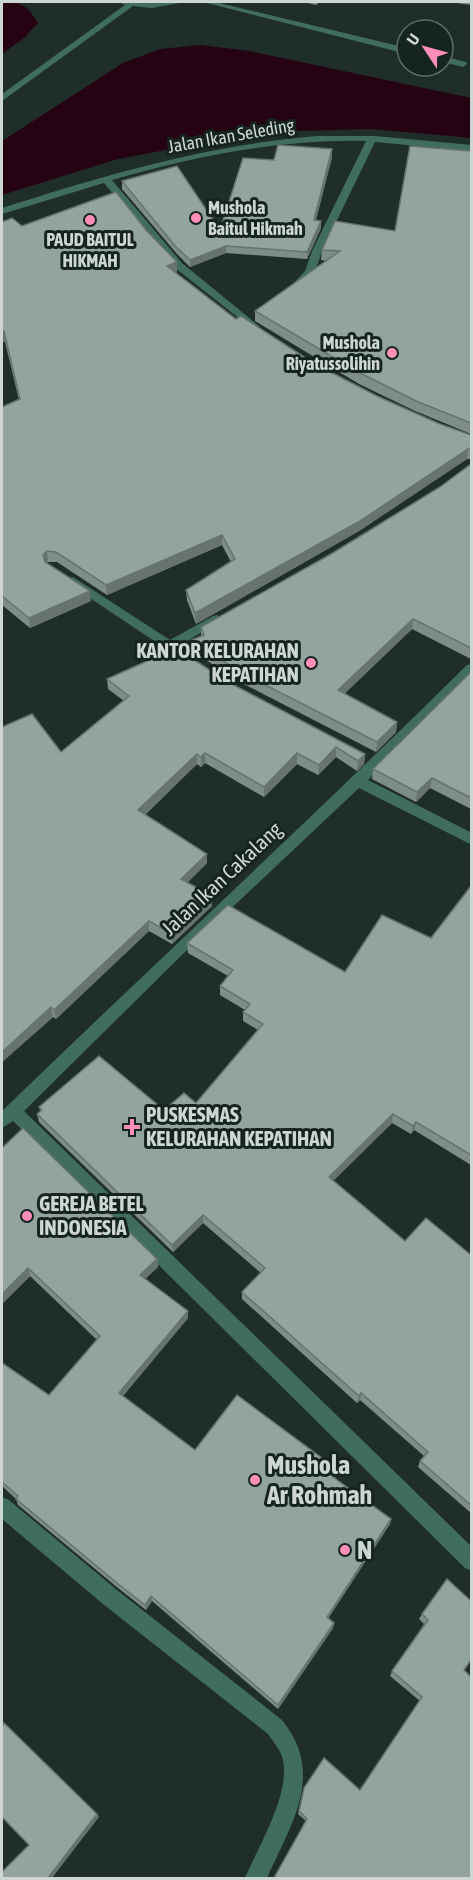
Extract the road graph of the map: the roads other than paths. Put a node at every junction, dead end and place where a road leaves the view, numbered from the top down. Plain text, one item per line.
1 (118, 2) edge
2 (181, 2) edge
3 (207, 2) edge
4 (130, 4) junction
5 (395, 48) edge
6 (455, 62) edge
7 (463, 64) dead end
8 (2, 98) edge
9 (371, 140) junction
10 (471, 148) edge
11 (105, 178) junction
12 (2, 211) edge
13 (284, 294) edge
14 (255, 314) edge
15 (245, 321) junction
16 (262, 332) edge
17 (61, 573) edge
18 (227, 613) edge
19 (170, 646) junction
20 (201, 667) edge
21 (469, 675) edge
22 (358, 781) junction
23 (471, 840) edge
24 (7, 1116) edge
25 (2, 1507) edge
26 (471, 1561) edge
27 (256, 1878) edge

1 - 4 street
2 - 4 street
3 - 5 street
4 - 8 street
6 - 7 street
9 - 10 street, Jalan Ikan Seleding
9 - 11 street, Jalan Ikan Seleding
9 - 13 street
11 - 12 street, Jalan Ikan Seleding
11 - 15 street
14 - 15 street
15 - 16 street
17 - 19 street
18 - 19 street
19 - 20 street
21 - 22 street, Jalan Ikan Cakalang
22 - 23 street
22 - 24 street, Jalan Ikan Cakalang
24 - 26 street
25 - 27 street

